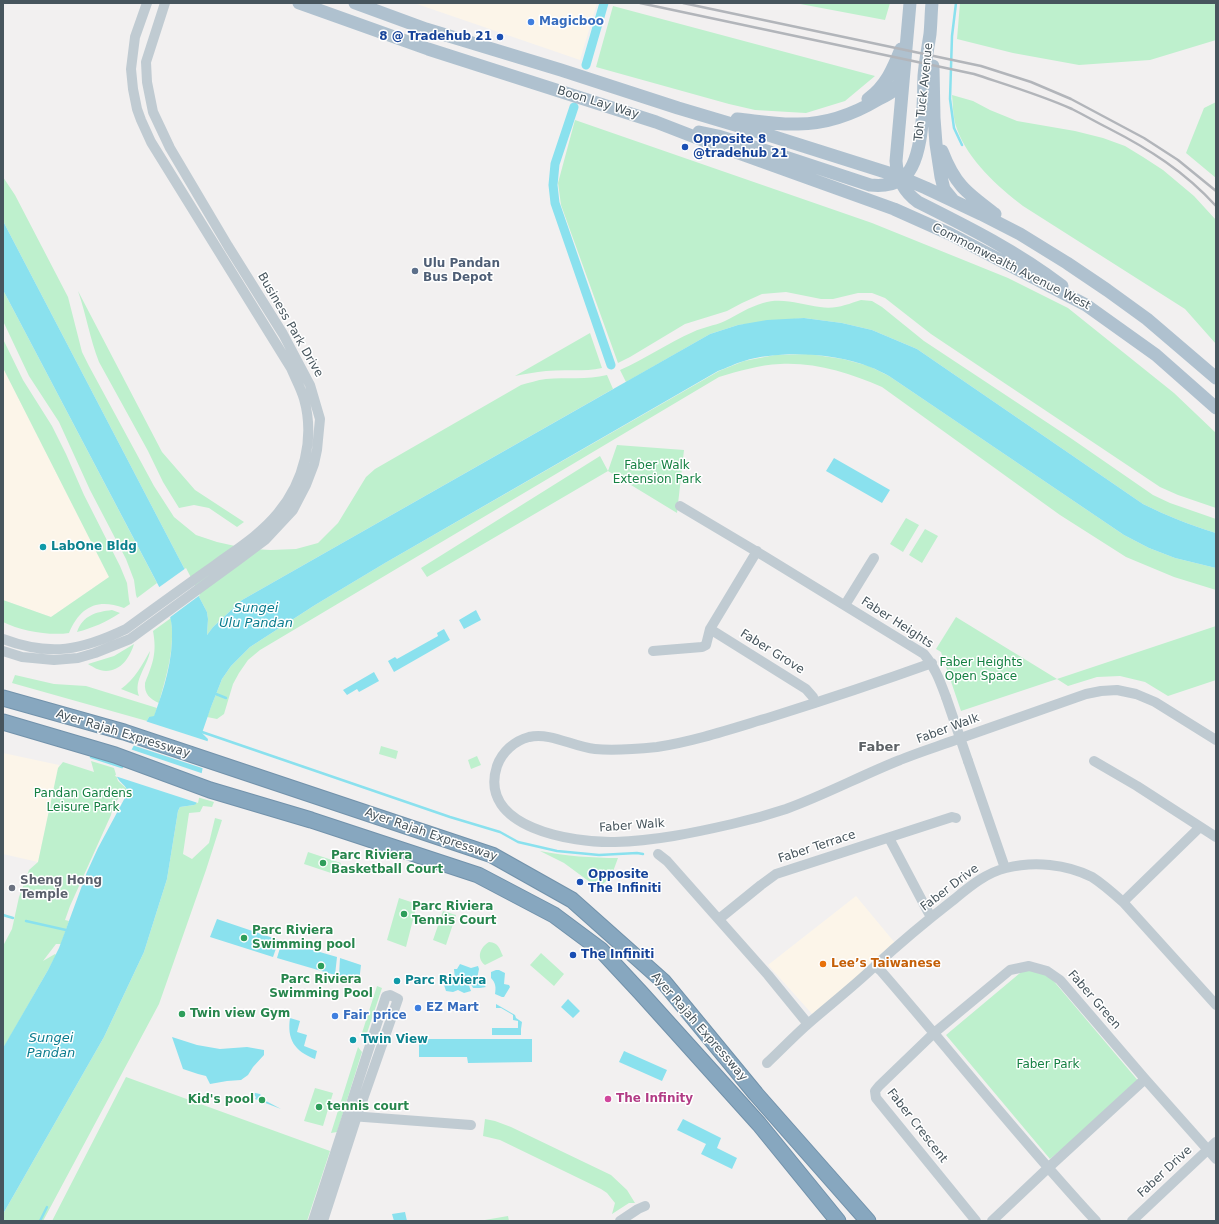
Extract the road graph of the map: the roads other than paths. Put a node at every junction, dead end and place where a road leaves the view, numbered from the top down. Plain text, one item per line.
1 (147, 3) edge
2 (165, 3) edge
3 (299, 3) edge
4 (355, 3) edge
5 (910, 3) edge
6 (932, 3) edge
7 (907, 31) junction
8 (930, 31) junction
9 (903, 71) junction
10 (707, 117) junction
11 (934, 118) junction
12 (832, 119) junction
13 (656, 122) junction
14 (900, 178) junction
15 (955, 201) junction
16 (894, 209) joint
17 (1020, 234) junction
18 (1086, 305) junction
19 (1216, 378) edge
20 (1216, 408) edge
21 (309, 464) junction
22 (680, 506) dead end
23 (757, 551) junction
24 (874, 558) dead end
25 (845, 605) junction
26 (710, 629) junction
27 (3, 639) edge
28 (3, 651) edge
29 (653, 651) dead end
30 (932, 663) junction
31 (3, 698) edge
32 (815, 703) junction
33 (3, 722) edge
34 (1216, 740) edge
35 (1094, 761) dead end
36 (956, 818) dead end
37 (1200, 827) junction
38 (1216, 837) edge
39 (889, 838) junction
40 (658, 854) dead end
41 (1005, 868) junction
42 (1123, 902) junction
43 (932, 917) junction
44 (719, 919) junction
45 (875, 966) junction
46 (1216, 1005) edge
47 (808, 1024) junction
48 (934, 1033) junction
49 (371, 1046) junction
50 (381, 1049) junction
51 (767, 1063) dead end
52 (1145, 1079) junction
53 (352, 1116) junction
54 (471, 1125) dead end
55 (1216, 1142) edge
56 (1208, 1150) junction
57 (1216, 1159) edge
58 (1048, 1168) junction
59 (804, 1179) junction
60 (645, 1206) dead end
61 (313, 1221) edge
62 (323, 1221) edge
63 (620, 1221) edge
64 (827, 1221) edge
65 (838, 1221) edge
66 (868, 1221) edge
67 (976, 1221) edge
68 (992, 1221) edge
69 (1096, 1221) edge
70 (1132, 1221) edge

1 - 21 street, Business Park Drive
2 - 21 street, Business Park Drive
3 - 13 main road, Boon Lay Way
4 - 10 main road, Boon Lay Way
5 - 7 main road, Toh Tuck Avenue
6 - 8 main road, Toh Tuck Avenue
7 - 9 main road, Toh Tuck Avenue
7 - 12 main road
8 - 11 main road
8 - 14 main road, Toh Tuck Avenue
9 - 12 main road
9 - 14 main road, Toh Tuck Avenue
10 - 12 main road
10 - 14 main road, Boon Lay Way
11 - 15 main road
11 - 17 main road
13 - 14 main road
13 - 16 main road, Boon Lay Way
14 - 15 main road, Commonwealth Avenue West
14 - 18 main road
15 - 17 main road, Commonwealth Avenue West
16 - 18 main road, Commonwealth Avenue West
17 - 19 main road, Commonwealth Avenue West
18 - 20 main road, Commonwealth Avenue West
21 - 27 street, Business Park Drive
21 - 28 street, Business Park Drive
22 - 23 street, Faber Heights
23 - 25 street, Faber Heights
23 - 26 street
24 - 25 street
25 - 30 street, Faber Heights
26 - 29 street
26 - 32 street, Faber Grove
30 - 32 street, Faber Walk
30 - 41 street, Faber Heights, bridge
31 - 66 highway, Ayer Rajah Expressway
32 - 34 street, Faber Walk
33 - 59 highway, Ayer Rajah Expressway
35 - 37 street
36 - 39 street, Faber Terrace
37 - 38 street
37 - 42 street
39 - 43 street
39 - 44 street, Faber Terrace
40 - 44 street
41 - 42 street, Faber Drive
41 - 43 street, Faber Drive
42 - 46 street, Faber Drive
43 - 45 street, Faber Drive
44 - 47 street
45 - 47 street, Faber Drive
45 - 48 street
47 - 51 street, Faber Drive
48 - 52 street, Faber Green
48 - 58 street
48 - 67 street, Faber Crescent
49 - 50 street
49 - 50 street
49 - 53 street
50 - 53 street
52 - 56 street, Faber Green
52 - 58 street
53 - 54 street
53 - 61 street
53 - 62 street
55 - 56 street, Faber Drive
56 - 57 street, Faber Green
56 - 70 street, Faber Drive
58 - 68 street
58 - 69 street
59 - 64 highway
59 - 65 highway, Ayer Rajah Expressway
60 - 63 street

